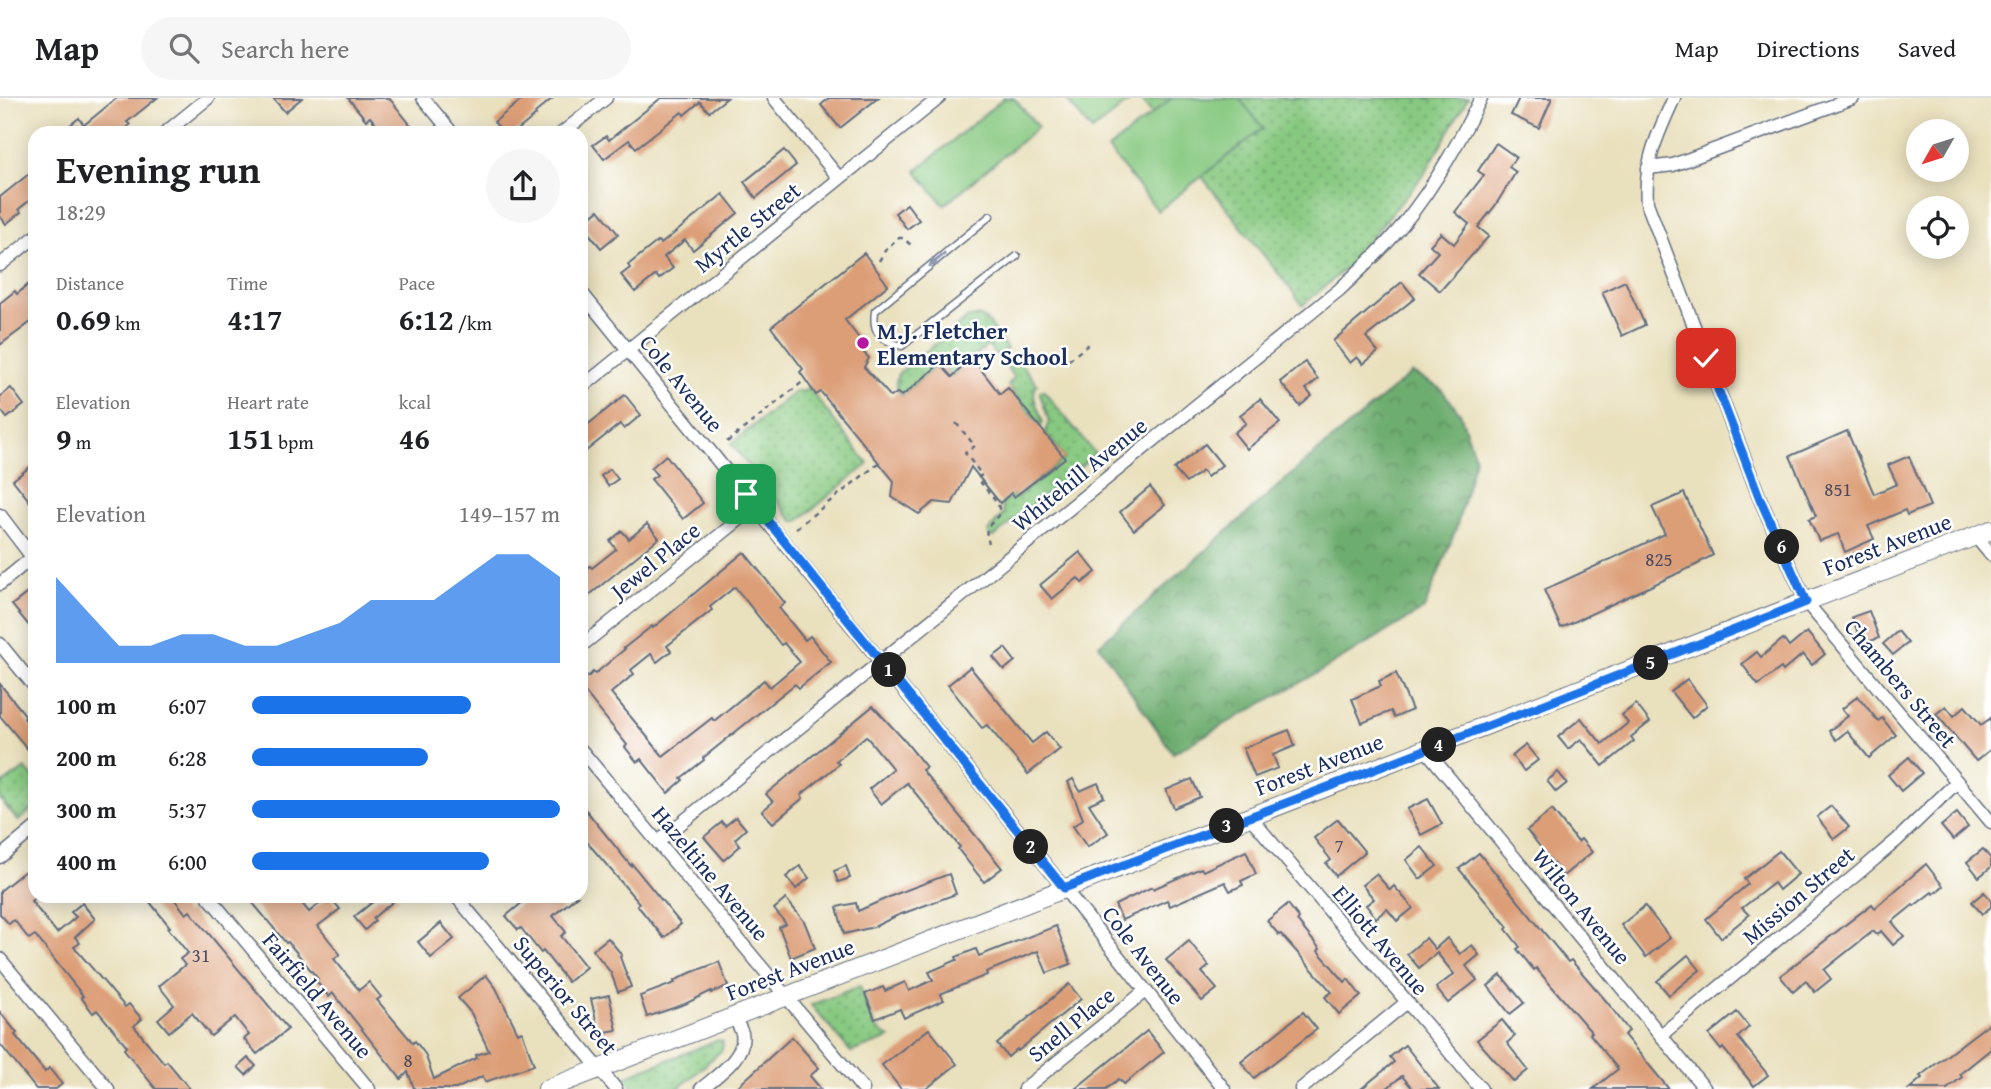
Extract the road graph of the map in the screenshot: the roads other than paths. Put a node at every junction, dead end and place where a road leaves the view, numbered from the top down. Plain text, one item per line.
1 (208, 98) edge
2 (424, 98) edge
3 (606, 98) edge
4 (774, 98) edge
5 (939, 98) edge
6 (1481, 98) edge
7 (1674, 98) edge
8 (1853, 98) edge
9 (174, 126) edge
10 (446, 126) edge
11 (571, 126) edge
12 (1648, 168) junction
13 (839, 178) junction
14 (990, 216) dead end
15 (28, 243) edge
16 (1017, 256) dead end
17 (0, 265) edge
18 (588, 301) edge
19 (628, 350) junction
20 (588, 382) edge
21 (755, 507) junction
22 (0, 515) edge
23 (1983, 533) edge
24 (28, 549) edge
25 (1991, 555) edge
26 (28, 561) edge
27 (0, 584) edge
28 (1806, 602) junction
29 (588, 640) edge
30 (0, 644) edge
31 (881, 661) junction
32 (28, 678) edge
33 (1426, 750) junction
34 (588, 758) edge
35 (1957, 782) junction
36 (1250, 817) junction
37 (1991, 822) edge
38 (28, 834) edge
39 (658, 842) junction
40 (0, 856) edge
41 (1064, 888) junction
42 (214, 903) edge
43 (462, 903) edge
44 (0, 959) edge
45 (1145, 991) junction
46 (787, 997) junction
47 (1407, 1002) junction
48 (734, 1017) junction
49 (1661, 1035) junction
50 (600, 1069) junction
51 (108, 1089) edge
52 (369, 1089) edge
53 (547, 1089) edge
54 (616, 1089) edge
55 (701, 1089) edge
56 (863, 1089) edge
57 (1024, 1089) edge
58 (1224, 1089) edge
59 (1301, 1089) edge
60 (1480, 1089) edge
61 (1705, 1089) edge

1 - 9 street
2 - 10 street
3 - 11 street
4 - 13 street
5 - 13 street, Myrtle Street
6 - 31 street, Whitehill Avenue
7 - 12 street, Chambers Street
8 - 12 street
12 - 28 street, Chambers Street
13 - 19 street, Myrtle Street
14 -> 16 lane
15 - 17 street
18 - 19 street, Cole Avenue
19 - 20 street, Myrtle Street
19 - 21 street, Cole Avenue
21 - 29 street, Jewel Place
21 - 31 street, Cole Avenue
22 - 24 street
23 - 25 street
23 - 28 main road, Forest Avenue
26 - 27 street
28 - 33 main road, Forest Avenue
28 - 35 street, Chambers Street
30 - 32 street
31 - 39 street, Whitehill Avenue
31 - 41 street, Cole Avenue
33 - 36 main road, Forest Avenue
33 - 49 street, Wilton Avenue
34 - 39 street, Hazeltine Avenue
35 - 37 street, Chambers Street
35 - 49 street, Mission Street
36 - 41 main road, Forest Avenue
36 - 47 street, Elliott Avenue
38 - 40 street
39 - 46 street, Hazeltine Avenue
41 - 45 street, Cole Avenue
41 - 46 main road, Forest Avenue
42 - 52 street, Fairfield Avenue
43 - 50 street, Superior Street
44 - 51 street
45 - 57 street, Snell Place
45 - 58 street, Cole Avenue
46 - 48 main road, Forest Avenue
46 - 56 street, Hazeltine Avenue
47 - 59 street
47 - 60 street, Elliott Avenue
48 - 50 main road, Forest Avenue
48 - 55 street
49 - 61 street, Wilton Avenue
50 - 53 main road, Forest Avenue
50 - 54 street, Superior Street

